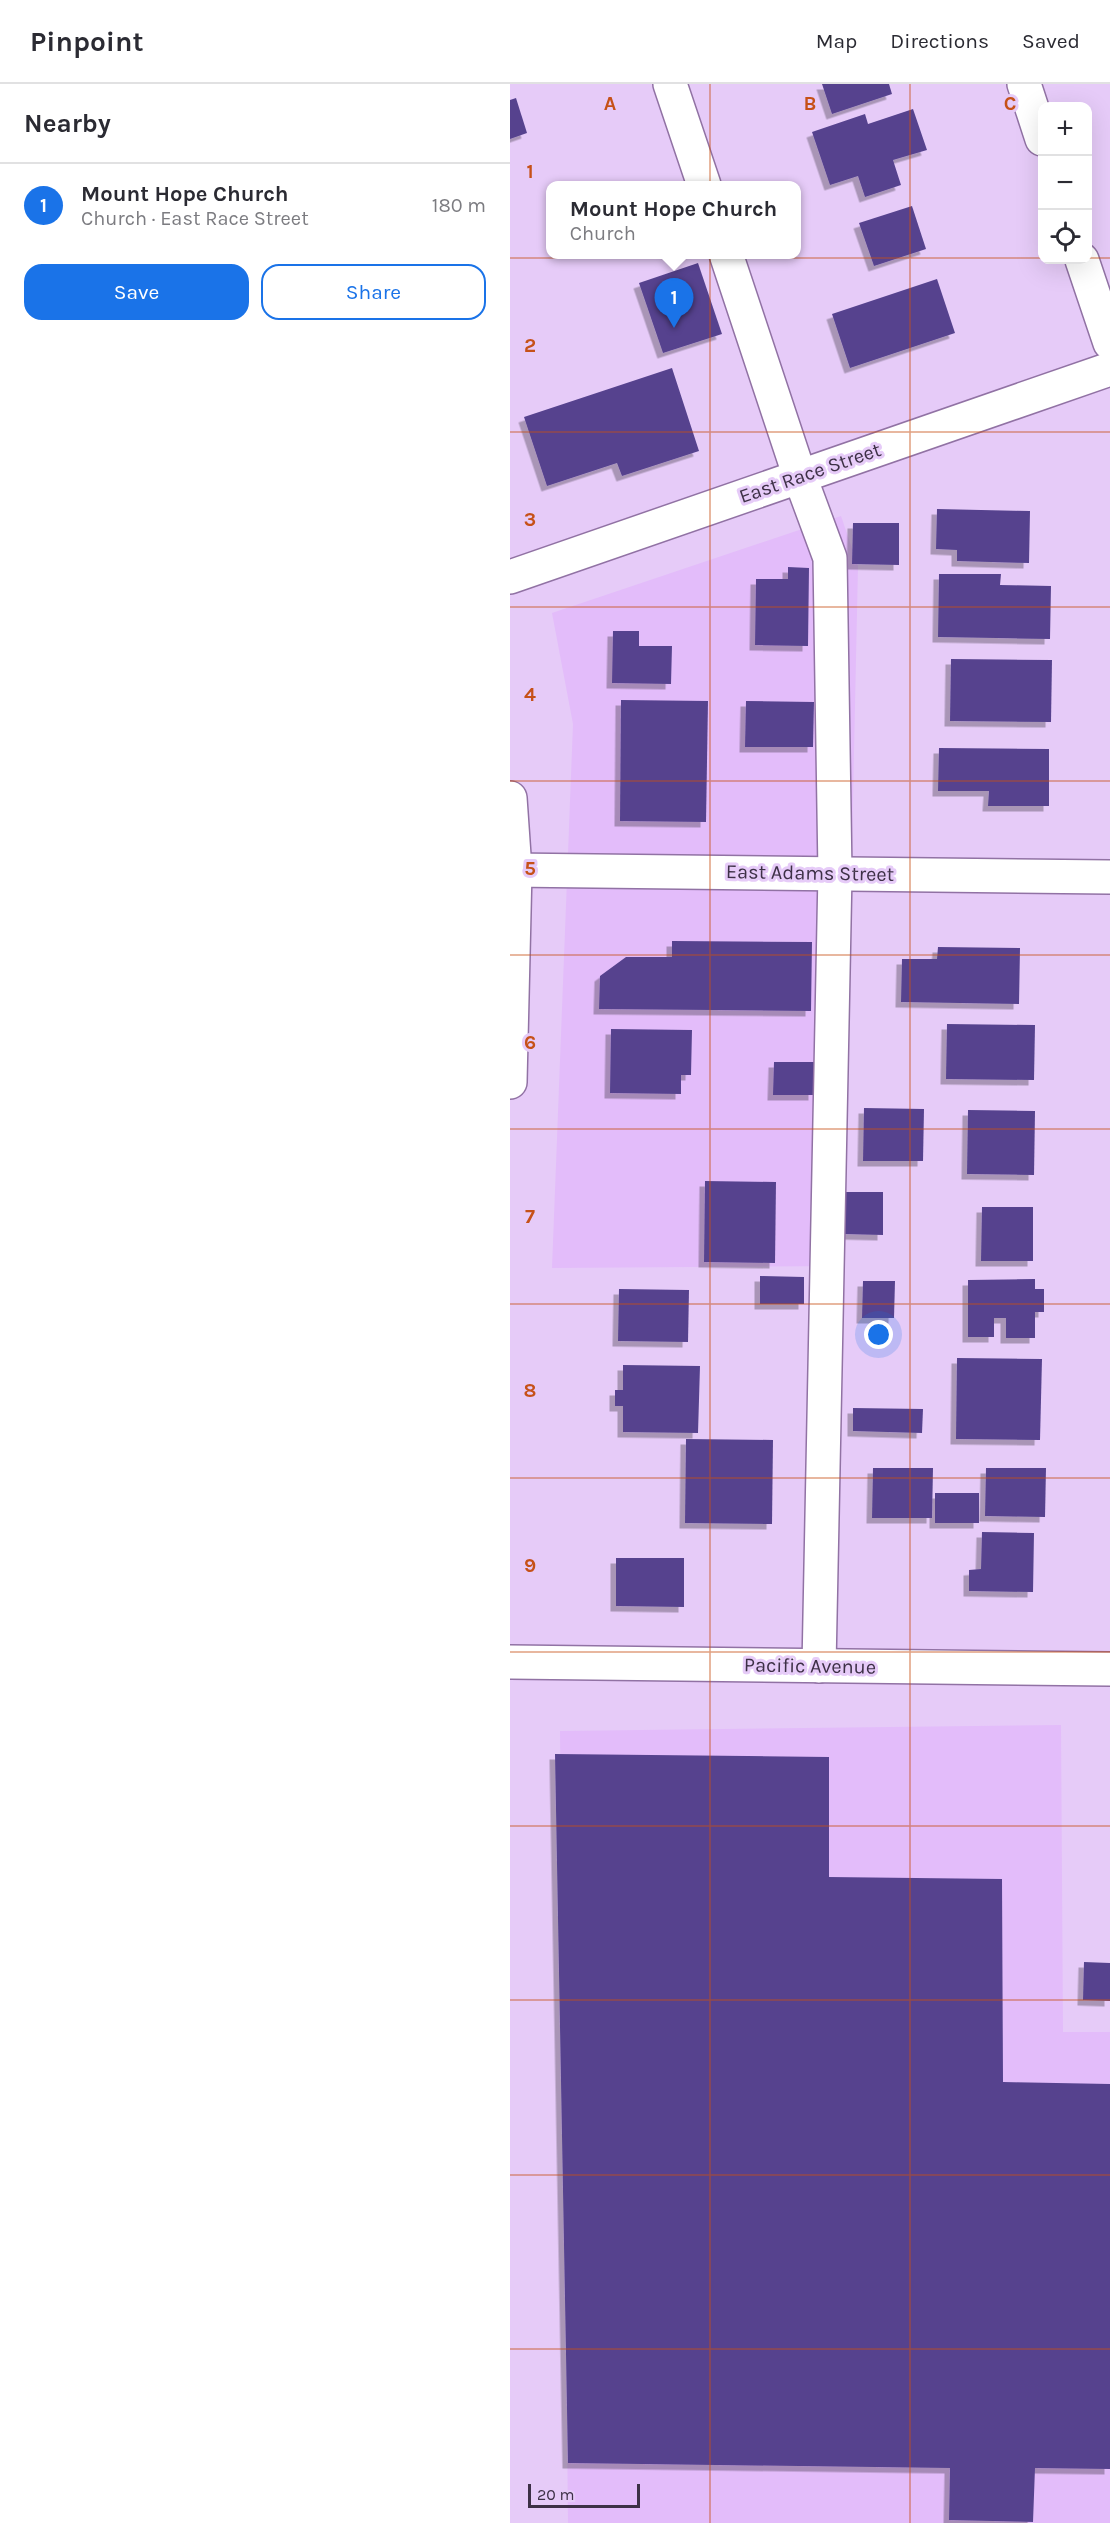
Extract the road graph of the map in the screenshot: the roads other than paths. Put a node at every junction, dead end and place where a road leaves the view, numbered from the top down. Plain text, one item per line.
1 (670, 84) edge
2 (1024, 84) edge
3 (1038, 127) edge
4 (702, 181) edge
5 (727, 259) edge
6 (1083, 264) edge
7 (1110, 343) edge
8 (1110, 369) edge
9 (800, 477) junction
10 (510, 577) edge
11 (510, 798) edge
12 (512, 870) edge
13 (835, 873) junction
14 (1110, 877) edge
15 (510, 1082) edge
16 (510, 1662) edge
17 (819, 1666) junction
18 (1110, 1669) edge

1 - 4 street
2 - 3 street
5 - 9 street
6 - 7 street
8 - 9 street, East Race Street
9 - 10 street, East Race Street
9 - 13 street
11 - 12 street
12 - 13 street, East Adams Street
12 - 15 street
13 - 14 street, East Adams Street
13 - 17 street
16 - 17 street, Pacific Avenue
17 - 18 street, Pacific Avenue

